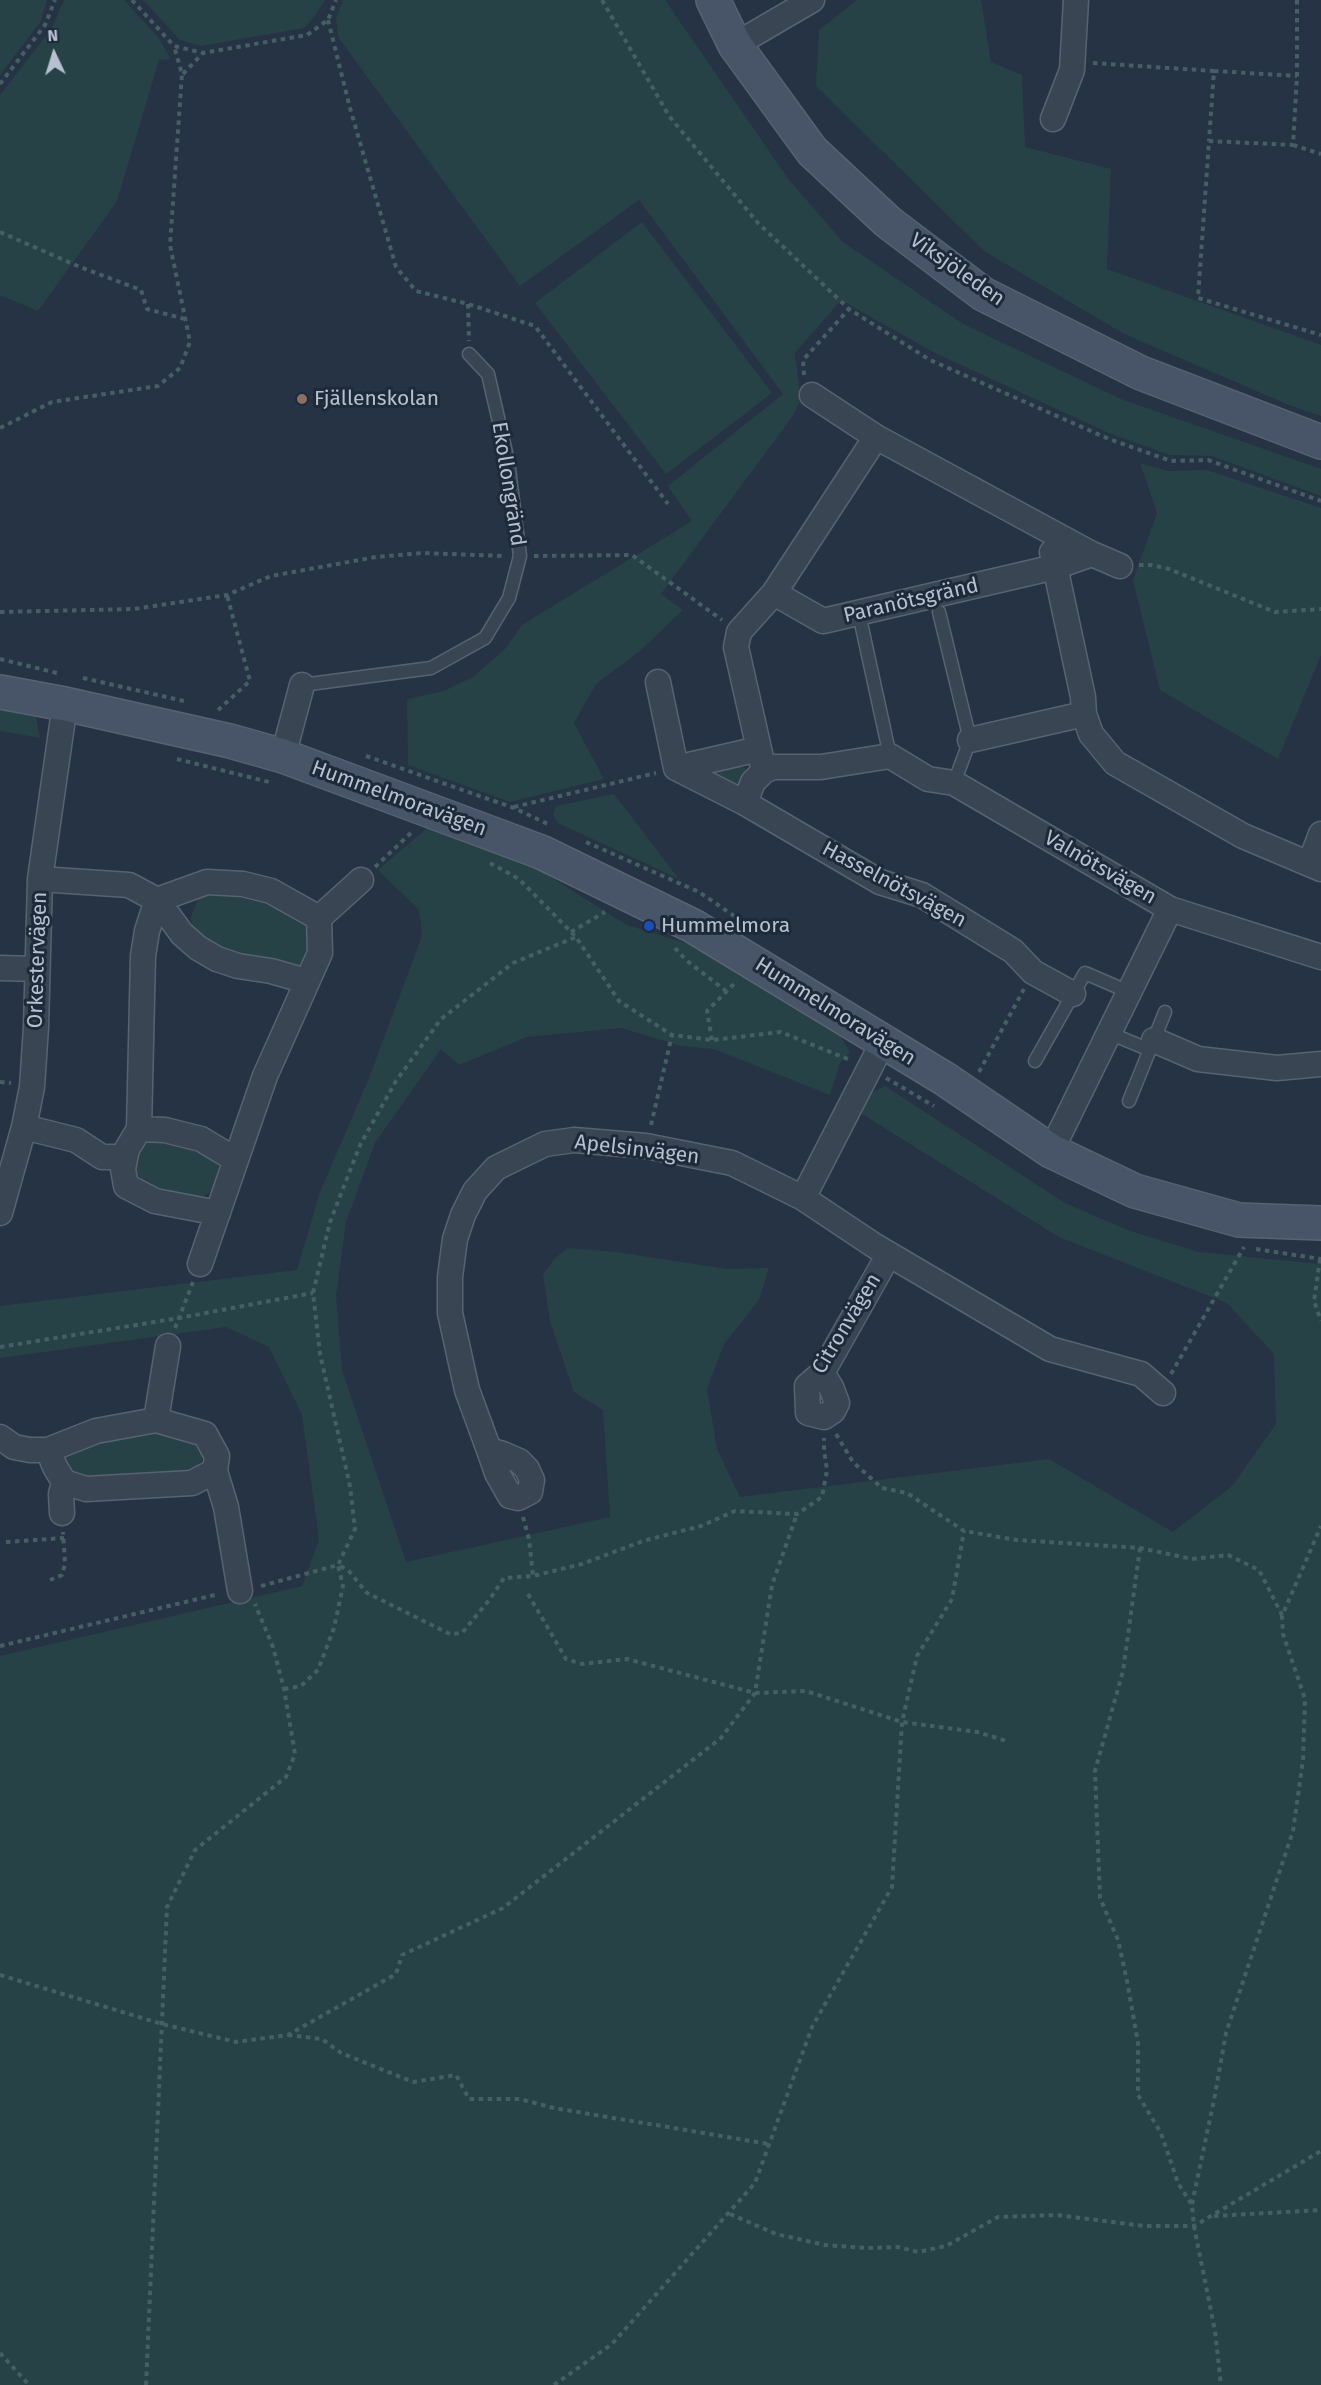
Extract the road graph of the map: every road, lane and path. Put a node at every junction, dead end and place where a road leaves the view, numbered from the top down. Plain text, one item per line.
1 (55, 0) edge
2 (132, 0) edge
3 (336, 0) edge
4 (602, 0) edge
5 (713, 0) edge
6 (812, 0) edge
7 (1076, 0) edge
8 (1297, 0) edge
9 (328, 20) junction
10 (735, 45) junction
11 (174, 46) junction
12 (203, 53) junction
13 (1073, 62) junction
14 (1214, 71) junction
15 (182, 74) junction
16 (1297, 76) junction
17 (0, 84) edge
18 (1053, 119) dead end
19 (1209, 141) junction
20 (1293, 145) junction
21 (1321, 154) edge
22 (0, 232) edge
23 (468, 304) junction
24 (849, 309) junction
25 (186, 320) junction
26 (1321, 335) edge
27 (470, 354) joint
28 (812, 395) joint
29 (0, 428) edge
30 (876, 437) junction
31 (1321, 442) edge
32 (1321, 501) edge
33 (668, 504) dead end
34 (1047, 529) junction
35 (1092, 554) junction
36 (520, 556) junction
37 (1120, 566) joint
38 (1054, 567) junction
39 (774, 593) junction
40 (227, 595) junction
41 (1321, 609) edge
42 (0, 612) edge
43 (939, 612) dead end
44 (861, 623) dead end
45 (739, 632) junction
46 (658, 682) dead end
47 (302, 685) joint
48 (0, 692) edge
49 (65, 704) junction
50 (218, 710) dead end
51 (1084, 714) junction
52 (970, 740) junction
53 (890, 756) junction
54 (176, 758) dead end
55 (762, 760) junction
56 (676, 768) junction
57 (280, 770) junction
58 (954, 783) junction
59 (745, 803) junction
60 (514, 808) dead end
61 (403, 827) dead end
62 (413, 831) junction
63 (1321, 834) edge
64 (424, 836) dead end
65 (487, 861) dead end
66 (1316, 866) edge
67 (40, 879) junction
68 (361, 880) joint
69 (157, 900) junction
70 (611, 909) dead end
71 (1170, 909) junction
72 (319, 918) junction
73 (572, 932) junction
74 (576, 937) junction
75 (673, 946) dead end
76 (1321, 957) edge
77 (0, 968) edge
78 (37, 969) junction
79 (1033, 972) junction
80 (739, 980) dead end
81 (306, 981) junction
82 (726, 992) junction
83 (1129, 992) junction
84 (1073, 994) junction
85 (1165, 1012) dead end
86 (1109, 1033) junction
87 (672, 1035) junction
88 (712, 1040) junction
89 (1152, 1045) junction
90 (876, 1055) junction
91 (1035, 1062) dead end
92 (1321, 1064) edge
93 (978, 1076) dead end
94 (1130, 1101) dead end
95 (940, 1110) dead end
96 (24, 1127) junction
97 (139, 1129) junction
98 (646, 1146) junction
99 (1051, 1151) junction
100 (125, 1157) junction
101 (236, 1160) junction
102 (803, 1198) junction
103 (218, 1213) junction
104 (0, 1214) edge
105 (1321, 1223) edge
106 (1234, 1245) dead end
107 (1244, 1247) junction
108 (889, 1254) junction
109 (1320, 1259) edge
110 (200, 1264) joint
111 (313, 1293) junction
112 (179, 1318) junction
113 (1321, 1322) edge
114 (168, 1346) joint
115 (0, 1347) edge
116 (1163, 1393) joint
117 (824, 1419) junction
118 (156, 1420) junction
119 (0, 1437) edge
120 (48, 1450) junction
121 (215, 1471) junction
122 (64, 1482) junction
123 (510, 1496) joint
124 (62, 1513) joint
125 (797, 1514) junction
126 (1321, 1526) edge
127 (964, 1531) junction
128 (64, 1538) junction
129 (6, 1542) dead end
130 (1140, 1548) junction
131 (338, 1565) junction
132 (533, 1576) junction
133 (50, 1580) dead end
134 (245, 1590) junction
135 (528, 1594) dead end
136 (1282, 1616) junction
137 (0, 1646) edge
138 (284, 1689) junction
139 (755, 1693) junction
140 (902, 1722) junction
141 (1008, 1741) dead end
142 (0, 1976) edge
143 (162, 2024) junction
144 (288, 2035) junction
145 (769, 2144) junction
146 (1321, 2151) edge
147 (1192, 2205) junction
148 (1321, 2210) edge
149 (730, 2214) junction
150 (1211, 2216) junction
151 (1194, 2226) junction
152 (0, 2353) edge
153 (29, 2385) edge
154 (146, 2385) edge
155 (554, 2385) edge
156 (1221, 2385) edge

1 - 17 path
2 - 11 path
3 - 9 path
4 - 24 path
5 - 10 street, Viksjöleden
6 - 10 street
7 - 13 street
8 - 16 path
9 - 12 path
9 - 23 path
10 - 31 street, Viksjöleden
11 - 12 path
11 - 15 path
12 - 15 path
13 - 14 path
13 - 18 street
14 - 16 path
14 - 19 path
15 - 25 path
16 - 20 path
19 - 20 path
19 - 26 path
20 - 21 path
22 - 25 path
23 - 27 path
23 - 33 path
24 - 28 path
24 - 32 path
25 - 29 path
27 - 36 lane, Ekollongränd
28 - 30 street
30 - 34 street
30 - 39 street
34 - 35 street
34 - 38 street
35 - 37 street
35 - 38 street, Paranötsgränd
36 - 40 path
36 - 45 path
36 - 47 lane, Ekollongränd
37 - 41 path
38 - 39 street, Paranötsgränd
38 - 51 street
39 - 45 street
40 - 42 path
40 - 50 path
43 - 52 lane, Paranötsgränd
44 - 53 lane, Paranötsgränd
45 - 55 street
46 - 56 street
47 - 57 street, Ekollongränd
48 - 49 street, Hummelmoravägen
49 - 57 street, Hummelmoravägen
49 - 67 street, Orkestervägen
51 - 52 street
51 - 66 street
52 - 58 lane
53 - 55 street
53 - 58 street, Valnötsvägen
54 - 57 path
55 - 56 street
55 - 59 street
56 - 59 street, Hasselnötsvägen
56 - 60 path
57 - 90 street, Hummelmoravägen
58 - 71 street, Valnötsvägen
59 - 79 street, Hasselnötsvägen
61 - 62 path
62 - 64 path
62 - 68 path
63 - 66 street
65 - 73 path
67 - 69 street
67 - 78 street, Orkestervägen
68 - 72 street
69 - 72 street
69 - 81 street
69 - 97 street
70 - 73 path
71 - 76 street, Valnötsvägen
71 - 83 street
72 - 81 street
73 - 74 path
74 - 87 path
74 - 111 path
75 - 82 path
77 - 78 street
78 - 96 street, Orkestervägen
79 - 84 street, Hasselnötsvägen
79 - 93 path
80 - 82 path
81 - 101 street
82 - 88 path
83 - 84 lane
83 - 86 street
84 - 91 lane
85 - 89 lane
86 - 89 lane
86 - 99 street
87 - 88 path
87 - 98 path
88 - 90 path
89 - 92 street
89 - 94 lane
90 - 95 path
90 - 99 street, Hummelmoravägen
90 - 102 street
96 - 100 street
96 - 104 street, Orkestervägen
97 - 100 street
97 - 101 street
98 - 102 street, Apelsinvägen
98 - 123 street, Apelsinvägen
99 - 105 street, Hummelmoravägen
100 - 103 street
101 - 103 street
102 - 108 street, Apelsinvägen
103 - 110 street
106 - 107 path
107 - 109 path
107 - 116 path
108 - 116 street, Apelsinvägen
108 - 117 street, Citronvägen
109 - 113 path
110 - 112 path
111 - 112 path
111 - 131 path
112 - 114 path
112 - 115 path
114 - 118 street
117 - 125 path
117 - 127 path
118 - 120 street
118 - 121 street
119 - 120 street
120 - 122 street
121 - 122 street
121 - 134 street
122 - 124 street
123 - 132 path
124 - 128 path
125 - 132 path
125 - 139 path
126 - 136 path
127 - 130 path
127 - 140 path
128 - 129 path
128 - 133 path
130 - 136 path
130 - 147 path
131 - 132 path
131 - 134 path
131 - 138 path
134 - 137 path
134 - 138 path
135 - 139 path
136 - 147 path
138 - 143 path
139 - 140 path
139 - 144 path
140 - 141 path
140 - 145 path
142 - 143 path
143 - 144 path
143 - 154 path
144 - 145 path
145 - 149 path
146 - 150 path
147 - 151 path
148 - 150 path
149 - 151 path
149 - 155 path
150 - 151 path
151 - 156 path
152 - 153 path

